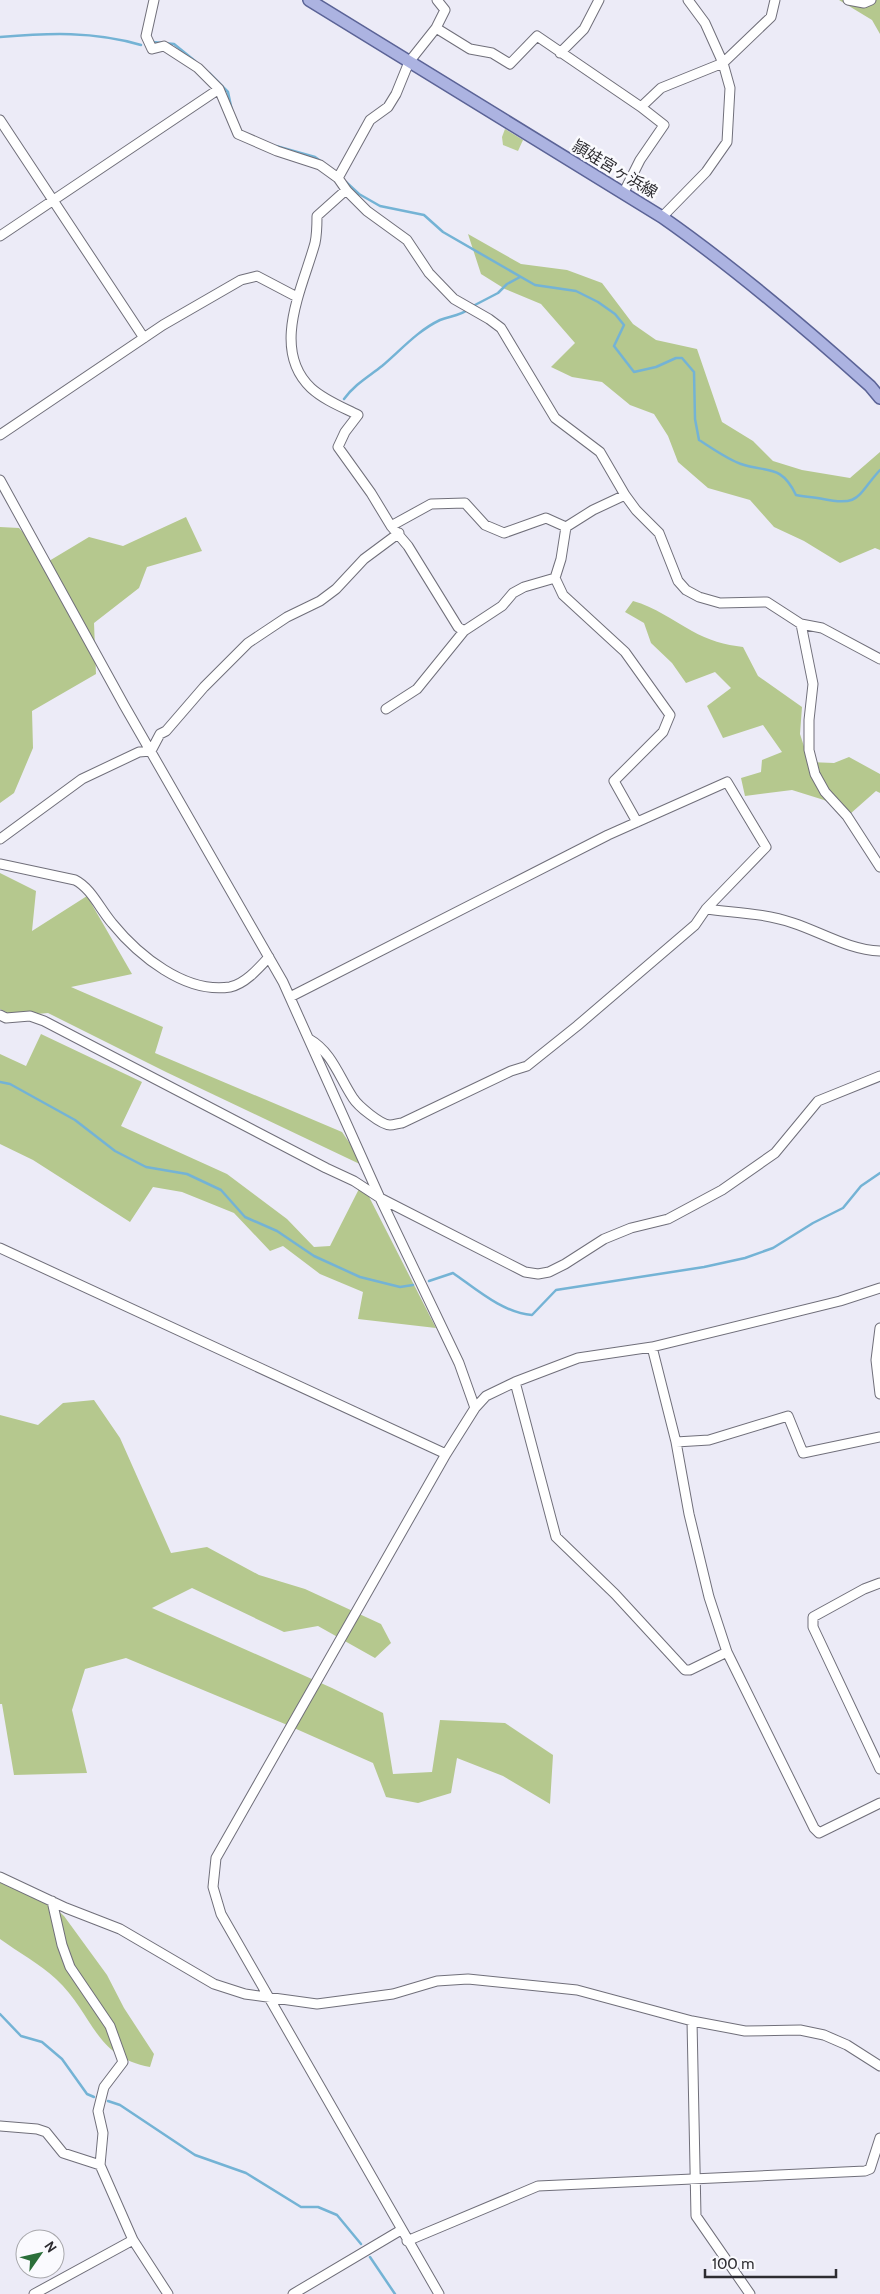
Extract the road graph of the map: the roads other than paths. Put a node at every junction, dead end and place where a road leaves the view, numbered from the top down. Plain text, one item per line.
1 (154, 0) edge
2 (309, 0) edge
3 (437, 0) edge
4 (599, 0) edge
5 (688, 0) edge
6 (775, 0) edge
7 (848, 0) edge
8 (871, 0) edge
9 (436, 28) junction
10 (560, 53) junction
11 (409, 62) junction
12 (723, 63) junction
13 (219, 89) junction
14 (641, 107) junction
15 (0, 120) edge
16 (338, 178) junction
17 (346, 190) junction
18 (624, 192) junction
19 (55, 200) junction
20 (662, 216) junction
21 (0, 236) edge
22 (297, 297) junction
23 (144, 338) junction
24 (880, 398) edge
25 (0, 435) edge
26 (0, 480) edge
27 (625, 495) junction
28 (391, 526) junction
29 (566, 527) junction
30 (398, 533) junction
31 (555, 578) junction
32 (801, 624) junction
33 (464, 631) junction
34 (880, 659) edge
35 (386, 709) dead end
36 (151, 752) junction
37 (637, 822) junction
38 (0, 839) edge
39 (0, 864) edge
40 (880, 867) edge
41 (706, 909) junction
42 (880, 951) edge
43 (269, 957) junction
44 (290, 997) junction
45 (0, 1015) edge
46 (308, 1038) junction
47 (880, 1076) edge
48 (380, 1198) junction
49 (0, 1248) edge
50 (880, 1288) edge
51 (880, 1328) edge
52 (652, 1347) junction
53 (515, 1382) junction
54 (880, 1394) edge
55 (475, 1408) junction
56 (880, 1437) edge
57 (676, 1442) junction
58 (446, 1454) junction
59 (880, 1583) edge
60 (728, 1652) junction
61 (880, 1769) edge
62 (880, 1803) edge
63 (0, 1877) edge
64 (52, 1901) junction
65 (268, 1998) junction
66 (692, 2021) junction
67 (880, 2066) edge
68 (0, 2126) edge
69 (880, 2138) edge
70 (100, 2165) junction
71 (695, 2178) junction
72 (401, 2230) junction
73 (133, 2240) junction
74 (408, 2241) junction
75 (34, 2294) edge
76 (168, 2294) edge
77 (293, 2294) edge
78 (438, 2294) edge
79 (750, 2294) edge

1 - 13 street
2 - 11 main road, 頴娃宮ヶ浜線
3 - 9 street
4 - 10 street
5 - 12 street
6 - 12 street
7 - 8 street
9 - 10 street
9 - 11 street
10 - 14 street
11 - 16 street
11 - 18 main road, 頴娃宮ヶ浜線
12 - 14 street
12 - 20 street
13 - 16 street
13 - 19 street
14 - 18 street
15 - 19 street
16 - 17 street
17 - 22 street
17 - 27 street
18 - 20 main road, 頴娃宮ヶ浜線
19 - 21 street
19 - 23 street
20 - 24 main road, 頴娃宮ヶ浜線
22 - 23 street
22 - 28 street
23 - 25 street
26 - 36 street
27 - 29 street
27 - 32 street
28 - 29 street
28 - 30 street
29 - 31 street
30 - 33 street
30 - 36 street
31 - 33 street
31 - 37 street
32 - 34 street
32 - 40 street
33 - 35 street
36 - 38 street
36 - 43 street
37 - 41 street
37 - 44 street
39 - 43 street
41 - 42 street
41 - 46 street
43 - 44 street
44 - 46 street
45 - 48 street
46 - 48 street
47 - 48 street
48 - 55 street
49 - 58 street
50 - 52 street
51 - 54 street
52 - 53 street
52 - 57 street
53 - 55 street
53 - 60 street
55 - 58 street
56 - 57 street
57 - 60 street
58 - 65 street
59 - 61 street
60 - 62 street
63 - 64 street
64 - 65 street
64 - 70 street
65 - 66 street
65 - 72 street
66 - 67 street
66 - 71 street
68 - 70 street
69 - 71 street
70 - 73 street
71 - 74 street
71 - 79 street
72 - 74 street
72 - 77 street
73 - 75 street
73 - 76 street
74 - 78 street

